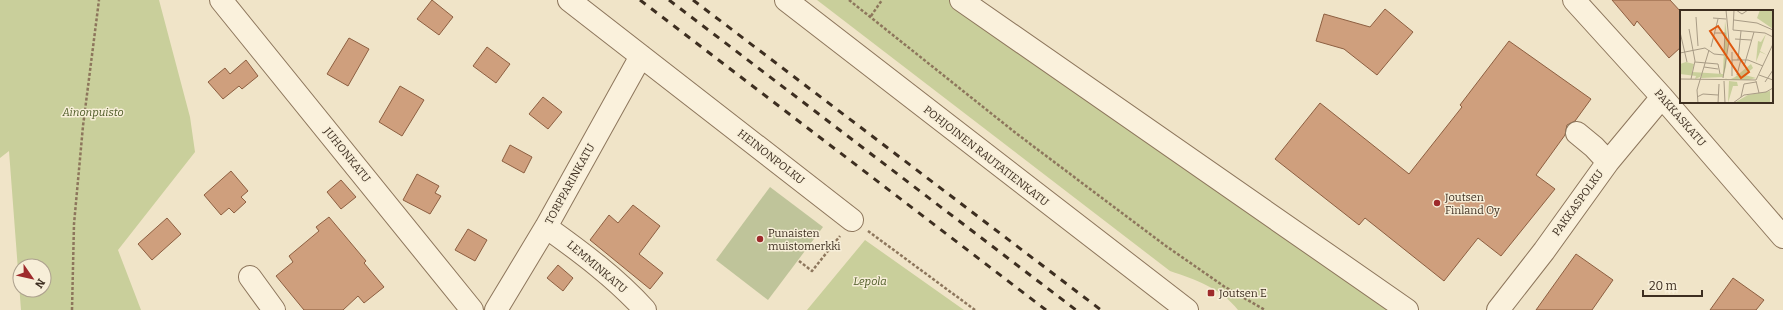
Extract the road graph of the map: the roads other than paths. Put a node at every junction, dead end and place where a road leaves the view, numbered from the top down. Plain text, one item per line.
1 (221, 0) edge
2 (569, 0) edge
3 (786, 0) edge
4 (961, 0) edge
5 (1574, 0) edge
6 (640, 56) junction
7 (1662, 98) junction
8 (1577, 133) dead end
9 (1608, 162) junction
10 (852, 220) road end
11 (546, 227) junction
12 (1783, 237) edge
13 (250, 277) dead end
14 (274, 310) edge
15 (472, 310) edge
16 (496, 310) edge
17 (645, 310) edge
18 (1187, 310) edge
19 (1407, 310) edge
20 (1498, 310) edge

1 - 15 street, JUHONKATU
2 - 6 street, HEINONPOLKU
3 - 18 street, POHJOINEN RAUTATIENKATU
4 - 19 street
5 - 7 street, PAKKASKATU
6 - 10 street, HEINONPOLKU
6 - 11 street, TORPPARINKATU
7 - 9 street, PAKKASPOLKU
7 - 12 street, PAKKASKATU
8 - 9 street
9 - 20 street, PAKKASPOLKU
11 - 16 street, TORPPARINKATU
11 - 17 street, LEMMINKATU
13 - 14 street

